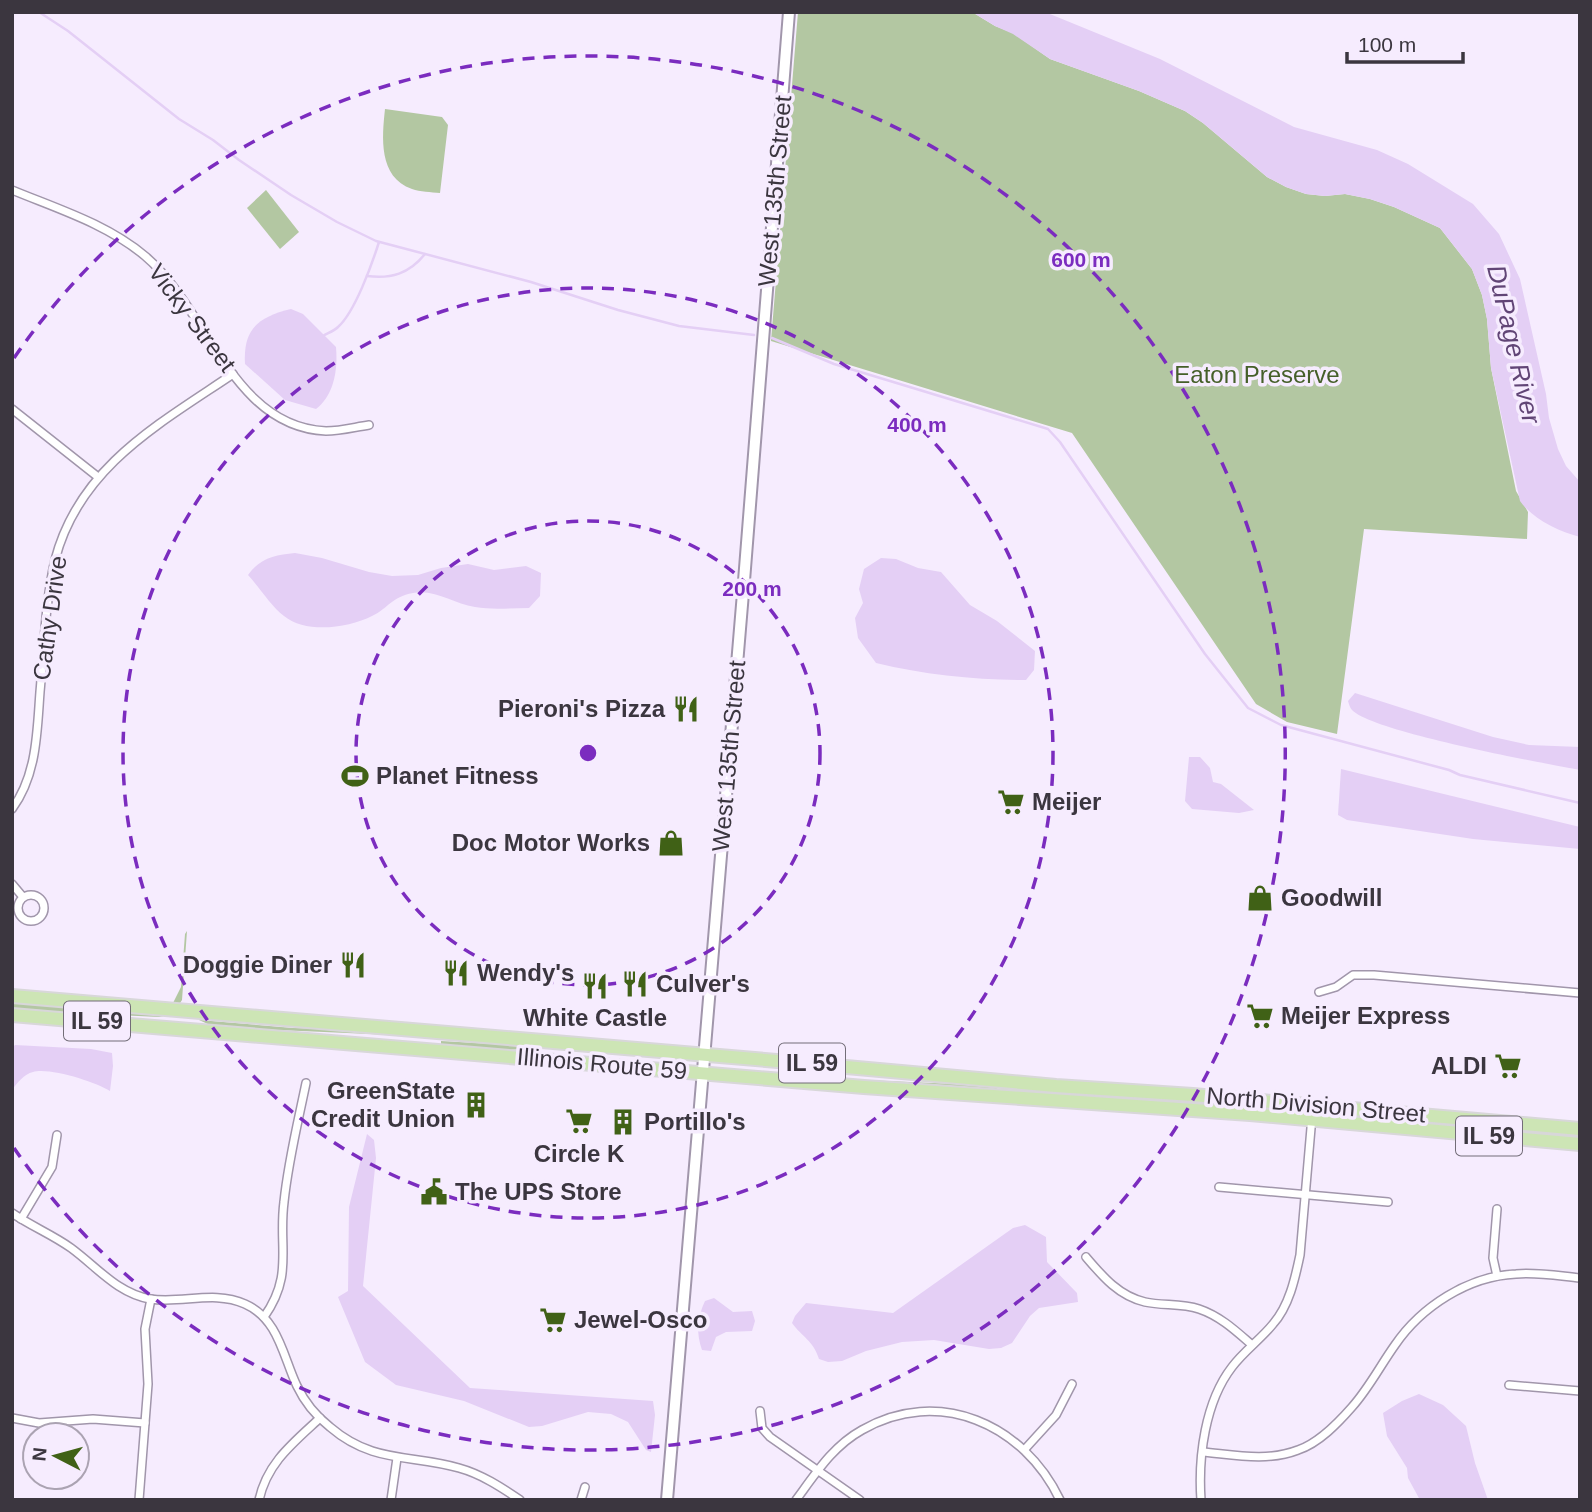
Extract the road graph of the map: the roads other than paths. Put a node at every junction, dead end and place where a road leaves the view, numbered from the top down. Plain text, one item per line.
1 (789, 12) edge
2 (12, 190) edge
3 (233, 374) junction
4 (12, 409) edge
5 (369, 425) dead end
6 (98, 477) junction
7 (12, 809) edge
8 (12, 884) edge
9 (23, 897) dead end
10 (1319, 992) dead end
11 (1580, 993) edge
12 (12, 996) edge
13 (186, 1010) junction
14 (12, 1014) edge
15 (177, 1028) junction
16 (704, 1054) junction
17 (703, 1072) junction
18 (306, 1083) dead end
19 (1021, 1083) junction
20 (1178, 1094) joint
21 (993, 1097) junction
22 (1313, 1105) junction
23 (1192, 1110) joint
24 (1312, 1119) junction
25 (1580, 1129) edge
26 (57, 1135) dead end
27 (1580, 1144) edge
28 (1219, 1187) dead end
29 (1305, 1194) junction
30 (1388, 1202) dead end
31 (1497, 1209) dead end
32 (12, 1213) edge
33 (21, 1219) junction
34 (1086, 1257) dead end
35 (1497, 1276) junction
36 (1580, 1278) edge
37 (151, 1299) junction
38 (264, 1317) junction
39 (1252, 1345) junction
40 (1072, 1384) dead end
41 (1509, 1385) dead end
42 (1580, 1391) edge
43 (760, 1411) dead end
44 (12, 1418) edge
45 (320, 1418) junction
46 (145, 1423) junction
47 (1025, 1449) junction
48 (1203, 1452) junction
49 (397, 1458) junction
50 (818, 1470) junction
51 (585, 1487) dead end
52 (139, 1500) edge
53 (259, 1500) edge
54 (391, 1500) edge
55 (520, 1500) edge
56 (581, 1500) edge
57 (667, 1500) edge
58 (796, 1500) edge
59 (860, 1500) edge
60 (1060, 1500) edge
61 (1201, 1500) edge

1 - 16 street, West 135th Street
2 - 3 street, Vicky Street
3 - 5 street, Vicky Street
3 - 6 street, Cathy Drive
4 - 6 street
6 - 7 street, Cathy Drive
8 - 9 street
10 - 11 street
12 - 13 main road, Illinois Route 59 / IL 59
13 - 15 main road
13 - 16 main road, Illinois Route 59 / IL 59
14 - 15 main road, Illinois Route 59 / IL 59
15 - 17 main road, Illinois Route 59 / IL 59
16 - 17 street, West 135th Street
16 - 19 main road, Illinois Route 59 / IL 59
17 - 21 main road, Illinois Route 59 / IL 59
17 - 57 street, West 135th Street
18 - 38 street
19 - 20 main road, Illinois Route 59 / IL 59
19 - 21 main road
20 - 22 main road, North Division Street / IL 59
21 - 23 main road, Illinois Route 59 / IL 59
22 - 24 street
22 - 25 main road, North Division Street / IL 59
23 - 24 main road, North Division Street / IL 59
24 - 27 main road, North Division Street / IL 59
24 - 29 street
26 - 33 street
28 - 29 street
29 - 30 street
29 - 39 street
31 - 35 street
32 - 33 street
33 - 37 street
34 - 39 street
35 - 36 street
35 - 48 street
37 - 38 street
37 - 46 street
38 - 45 street
39 - 48 street
40 - 47 street
41 - 42 street
43 - 50 street
44 - 46 street
45 - 49 street
45 - 53 street
46 - 52 street
47 - 50 street
47 - 60 street
48 - 61 street
49 - 54 street
49 - 55 street
50 - 58 street
50 - 59 street
51 - 56 street

